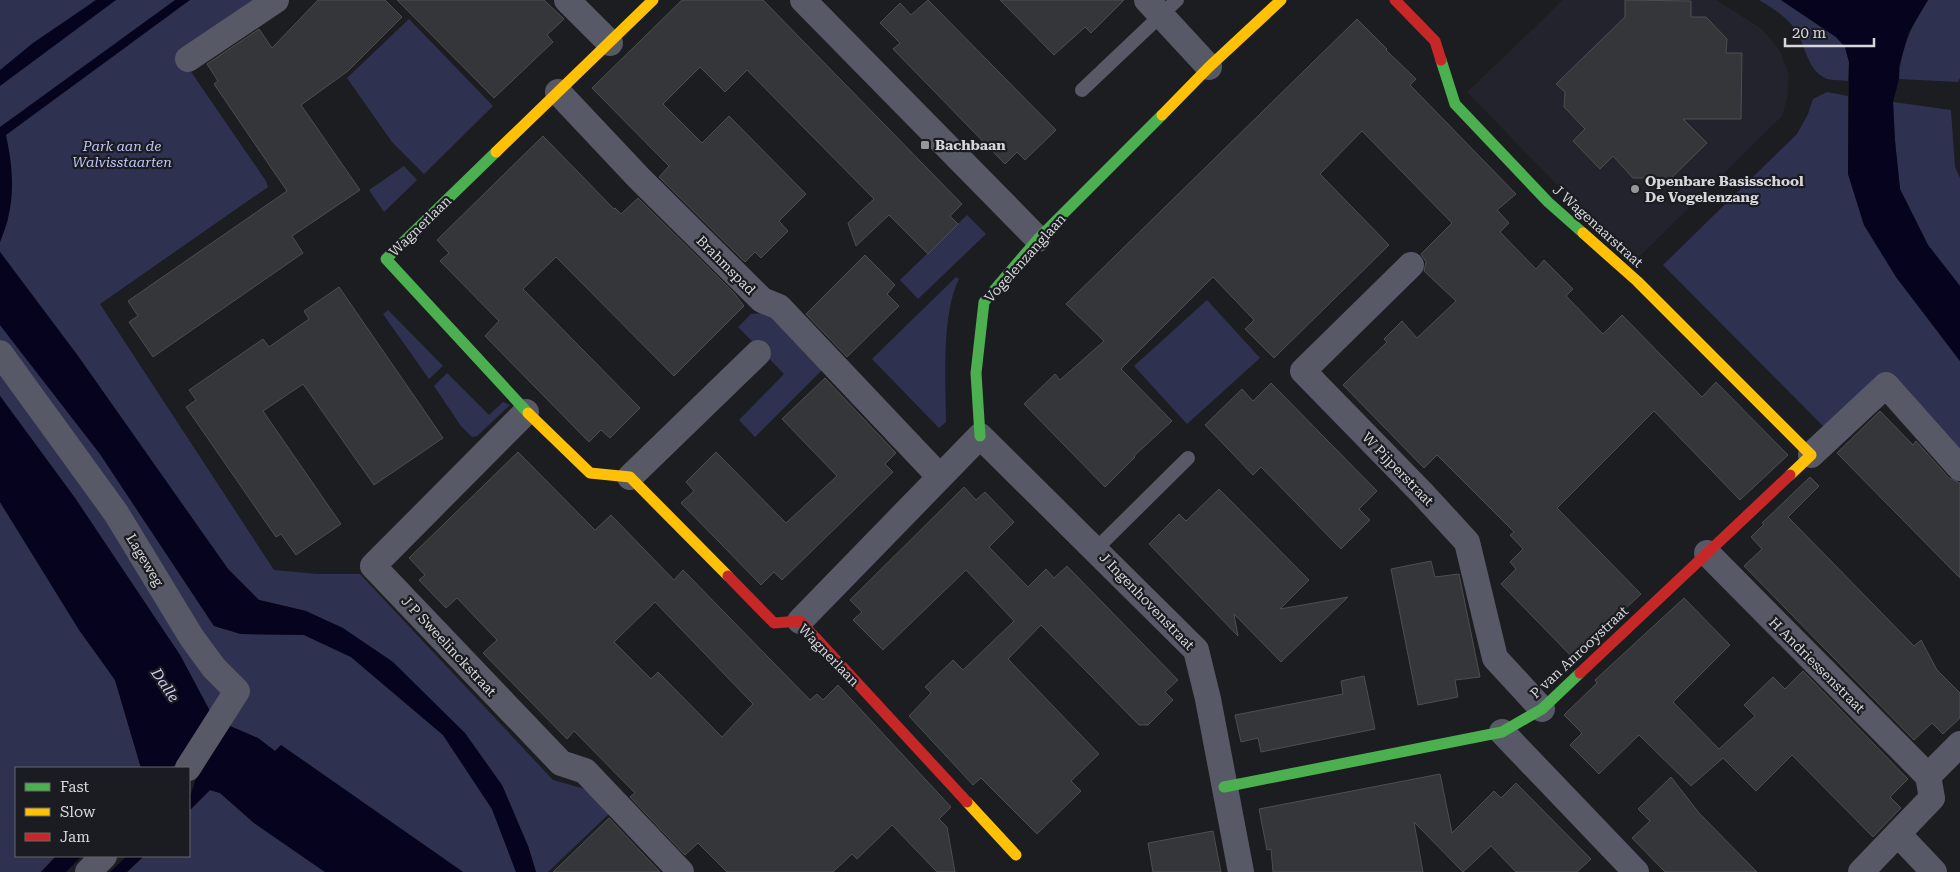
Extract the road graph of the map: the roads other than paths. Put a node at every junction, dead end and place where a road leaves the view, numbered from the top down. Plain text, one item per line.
1 (276, 0) edge
2 (567, 0) edge
3 (653, 0) edge
4 (803, 0) edge
5 (1281, 0) edge
6 (1395, 0) edge
7 (1162, 5) edge
8 (610, 43) junction
9 (188, 59) dead end
10 (1209, 67) junction
11 (1082, 90) dead end
12 (558, 92) junction
13 (1038, 239) junction
14 (1411, 265) dead end
15 (0, 353) edge
16 (758, 353) dead end
17 (526, 412) junction
18 (980, 436) junction
19 (1811, 455) junction
20 (1188, 458) dead end
21 (1960, 468) edge
22 (630, 476) junction
23 (939, 476) junction
24 (1096, 549) junction
25 (1707, 553) junction
26 (800, 621) junction
27 (1542, 709) junction
28 (1502, 732) junction
29 (1960, 744) edge
30 (189, 767) edge
31 (1928, 776) junction
32 (1224, 787) junction
33 (1898, 834) junction
34 (1016, 855) dead end
35 (103, 857) edge
36 (88, 872) edge
37 (681, 872) edge
38 (1241, 872) edge
39 (1636, 872) edge
40 (1861, 872) edge
41 (1934, 872) edge

1 - 9 street
2 - 8 street
3 - 8 street, Wagnerlaan
4 - 13 street
5 - 10 street, Vogelenzanglaan
6 - 19 street, J Wagenaarstraat
7 - 10 street
7 - 11 lane
8 - 12 street, Wagnerlaan
10 - 13 street, Vogelenzanglaan
12 - 17 street, Wagnerlaan
12 - 23 street, Brahmspad
13 - 18 street, Vogelenzanglaan
14 - 27 street, W Pijperstraat
15 - 30 street, Lageweg
16 - 22 street
17 - 22 street, Wagnerlaan
17 - 37 street, J P Sweelinckstraat
18 - 23 street
18 - 24 street, J Ingenhovenstraat
19 - 21 street
19 - 25 street, P van Anrooystraat
20 - 24 lane
22 - 26 street, Wagnerlaan
23 - 26 street
24 - 32 street, J Ingenhovenstraat
25 - 27 street, P van Anrooystraat
25 - 31 street, H Andriessenstraat
26 - 34 street, Wagnerlaan
27 - 28 street, P van Anrooystraat
28 - 32 street, P van Anrooystraat
28 - 39 street
29 - 31 street
31 - 33 street
32 - 38 street, J Ingenhovenstraat
33 - 40 street
33 - 41 street
35 - 36 street

